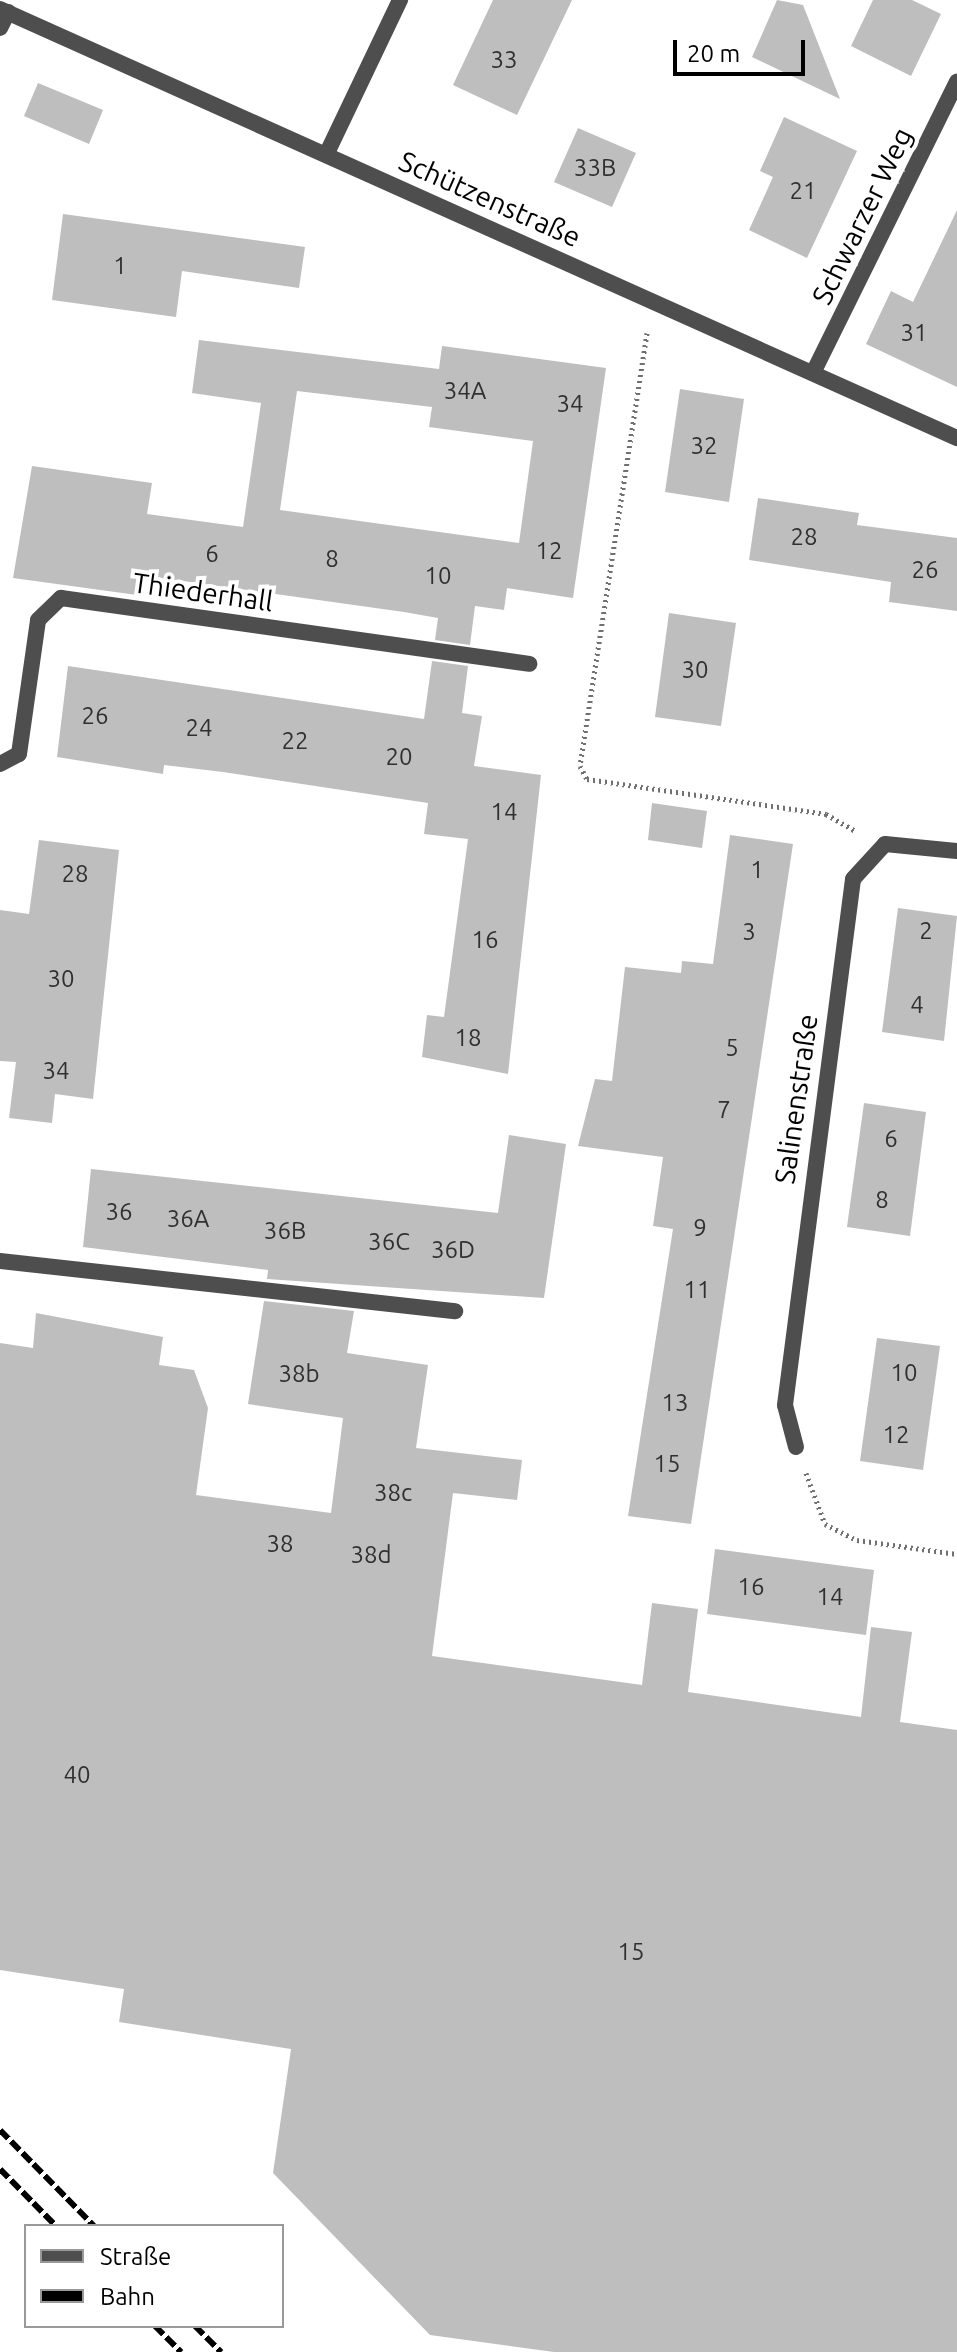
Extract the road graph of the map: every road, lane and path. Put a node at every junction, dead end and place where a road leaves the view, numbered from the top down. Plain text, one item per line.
1 (400, 0) edge
2 (4, 11) edge
3 (0, 28) edge
4 (957, 82) edge
5 (327, 153) junction
6 (657, 303) junction
7 (813, 373) junction
8 (957, 438) edge
9 (529, 664) dead end
10 (0, 764) edge
11 (874, 849) junction
12 (957, 851) edge
13 (0, 1261) edge
14 (455, 1311) dead end
15 (796, 1447) joint
16 (957, 1554) edge

1 - 5 street
2 - 3 street
2 - 5 street, Schützenstraße
4 - 7 street, Schwarzer Weg
5 - 6 street, Schützenstraße
6 - 7 street, Schützenstraße
6 - 11 path
7 - 8 street, Schützenstraße
9 - 10 street, Thiederhall
11 - 12 street
11 - 15 street, Salinenstraße
13 - 14 street
15 - 16 path

